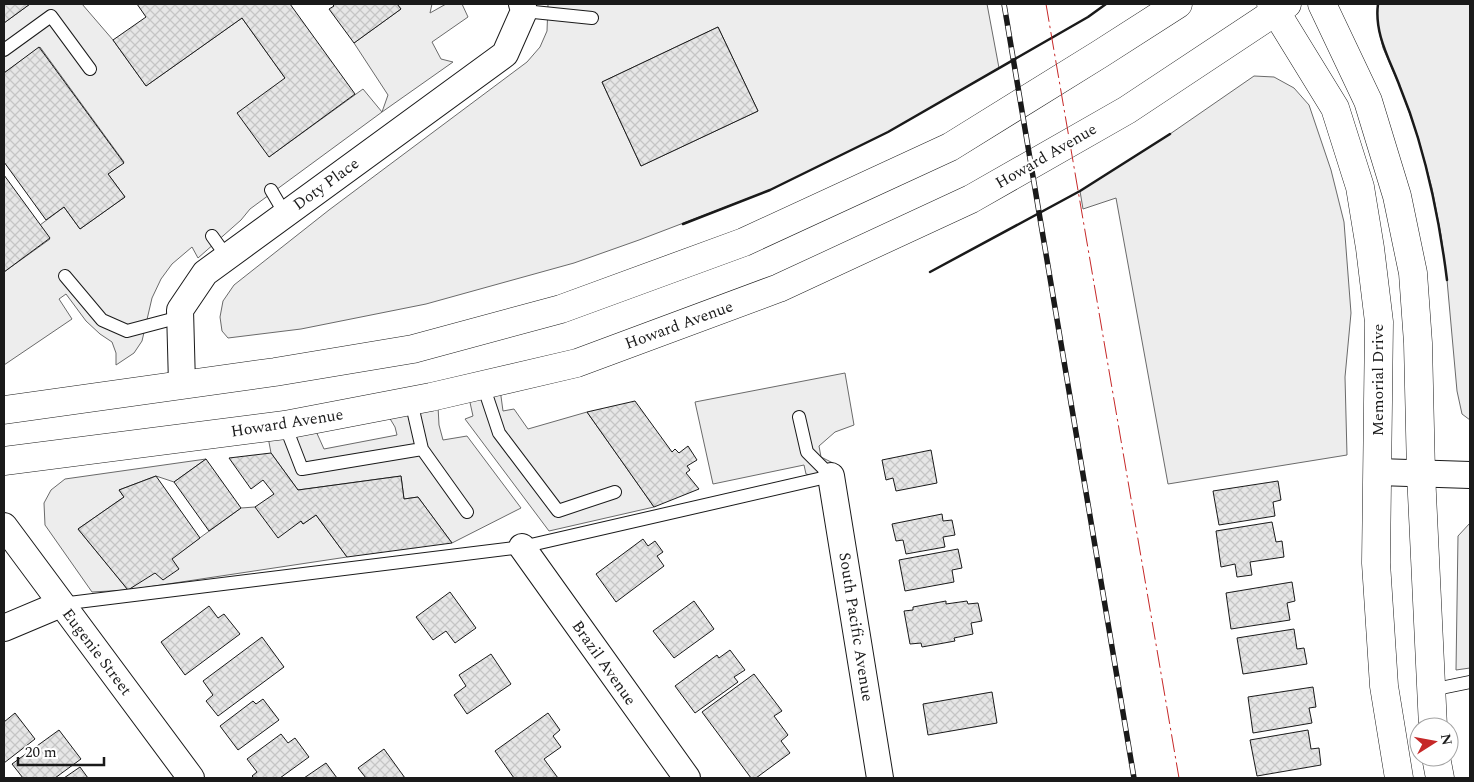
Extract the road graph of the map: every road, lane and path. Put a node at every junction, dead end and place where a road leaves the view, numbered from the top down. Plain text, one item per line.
1 (1178, 4) edge
2 (1322, 4) edge
3 (1278, 6) edge
4 (523, 7) edge
5 (592, 18) dead end
6 (4, 50) edge
7 (90, 70) dead end
8 (270, 190) dead end
9 (286, 214) junction
10 (212, 236) dead end
11 (227, 257) junction
12 (65, 276) dead end
13 (180, 317) junction
14 (182, 384) junction
15 (482, 385) junction
16 (411, 401) junction
17 (4, 410) edge
18 (799, 417) dead end
19 (285, 425) junction
20 (422, 449) junction
21 (4, 461) edge
22 (1378, 472) junction
23 (1421, 473) junction
24 (1470, 475) edge
25 (831, 476) junction
26 (615, 492) dead end
27 (467, 512) dead end
28 (4, 526) edge
29 (522, 547) junction
30 (61, 604) junction
31 (4, 628) edge
32 (1470, 682) edge
33 (1432, 690) junction
34 (1433, 717) edge
35 (191, 778) edge
36 (686, 778) edge
37 (880, 778) edge
38 (1399, 778) edge

1 - 14 main road
2 - 23 main road
3 - 15 main road, Howard Avenue
3 - 22 main road, Memorial Drive
4 - 5 lane
4 - 9 street, Doty Place
6 - 7 lane
8 - 9 lane
9 - 11 street, Doty Place
10 - 11 lane
11 - 13 street, Doty Place
12 - 13 lane
13 - 14 street, Doty Place
14 - 17 main road
15 - 16 main road, Howard Avenue
15 - 26 lane
16 - 19 main road, Howard Avenue
16 - 20 lane
18 - 25 lane
19 - 20 lane
19 - 21 main road, Howard Avenue
20 - 27 lane
22 - 23 street
22 - 38 main road, Memorial Drive
23 - 24 street
23 - 33 main road
25 - 29 lane
25 - 37 street, South Pacific Avenue
28 - 30 street, Eugenie Street
29 - 30 lane
29 - 36 street, Brazil Avenue
30 - 31 street
30 - 35 street, Eugenie Street
32 - 33 lane
33 - 34 main road

